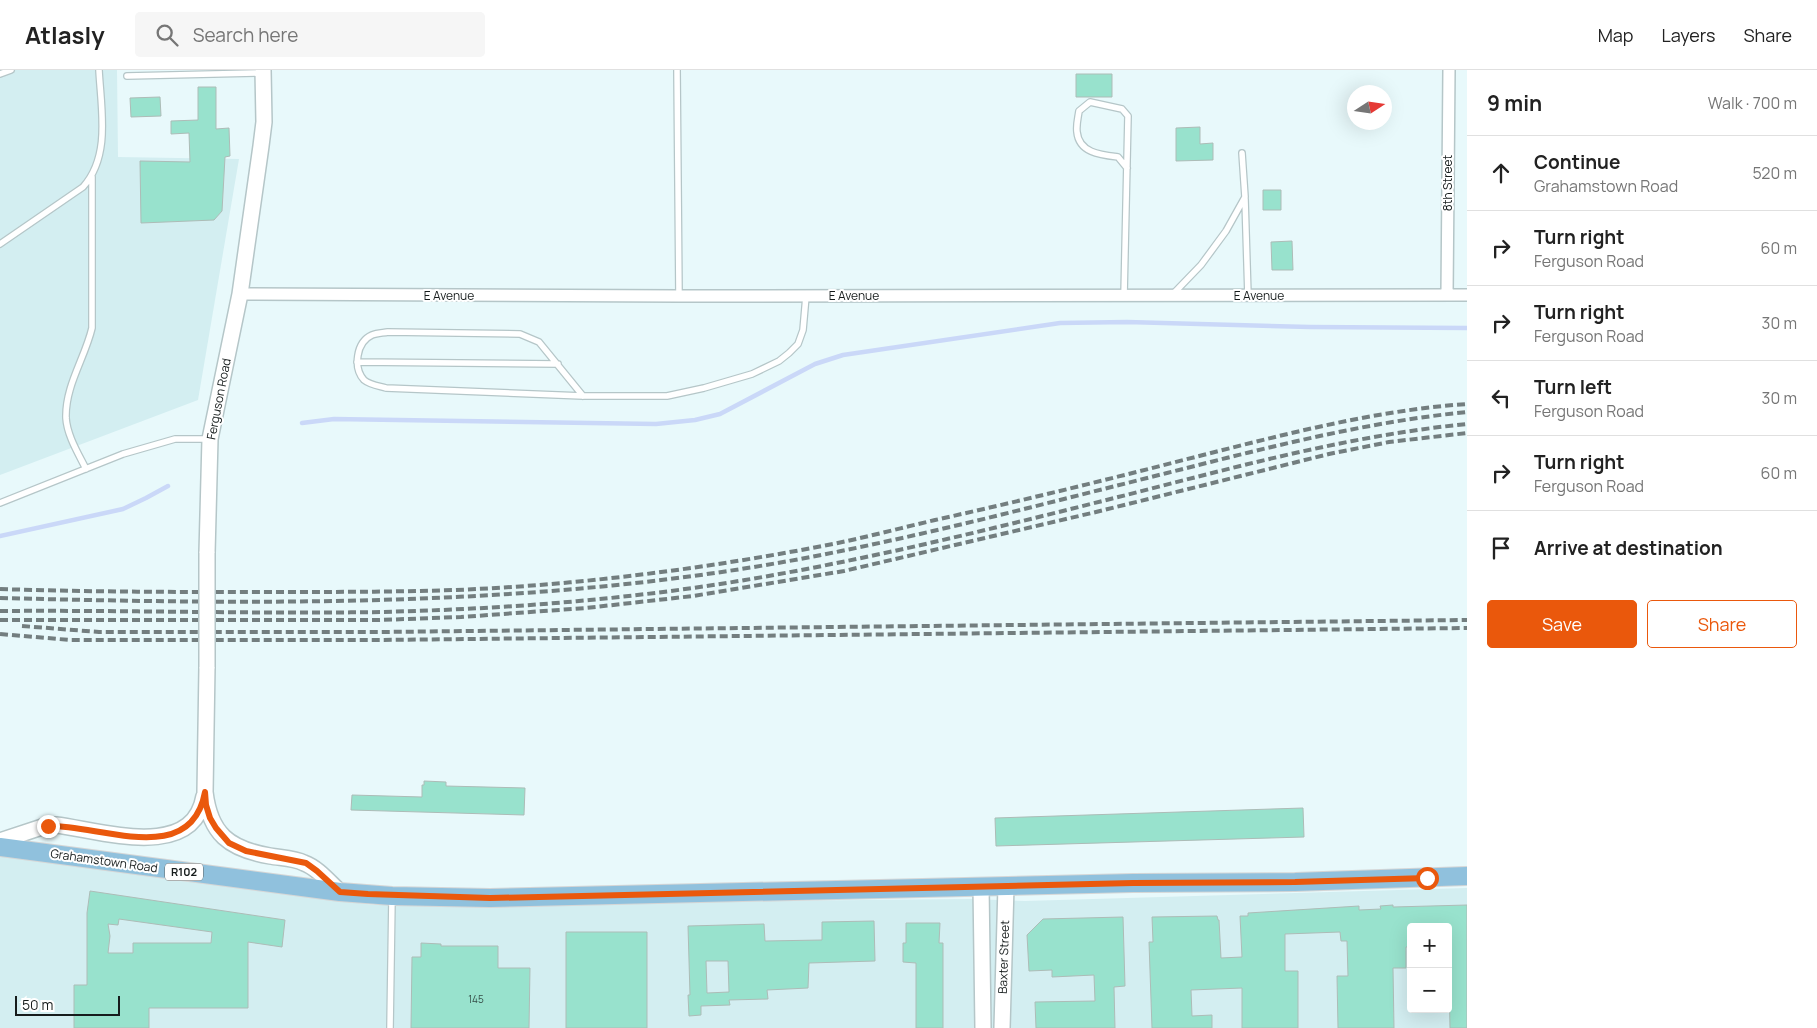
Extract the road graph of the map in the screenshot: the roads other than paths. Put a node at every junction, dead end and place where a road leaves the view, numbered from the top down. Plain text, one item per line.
1 (11, 70) edge
2 (99, 70) edge
3 (677, 70) edge
4 (1449, 70) edge
5 (263, 71) edge
6 (0, 74) edge
7 (127, 76) dead end
8 (1242, 153) dead end
9 (1127, 168) junction
10 (92, 178) junction
11 (1245, 197) junction
12 (0, 244) edge
13 (240, 294) junction
14 (1447, 295) junction
15 (1467, 295) edge
16 (679, 296) junction
17 (806, 296) junction
18 (1124, 296) junction
19 (1171, 296) junction
20 (1248, 296) junction
21 (357, 362) junction
22 (558, 364) junction
23 (583, 396) junction
24 (210, 439) junction
25 (86, 468) junction
26 (0, 503) edge
27 (205, 792) junction
28 (0, 841) edge
29 (0, 847) edge
30 (1467, 876) edge
31 (981, 886) junction
32 (1006, 886) junction
33 (340, 892) junction
34 (392, 896) junction
35 (390, 1028) edge
36 (983, 1028) edge
37 (1002, 1028) edge

1 - 6 lane
2 - 10 lane
3 - 16 lane
4 - 14 street, 8th Street
5 - 7 lane
5 - 13 main road, Ferguson Road
8 - 11 lane
9 - 9 lane
9 - 18 lane
10 - 12 lane
10 - 25 lane
11 - 19 lane
11 - 20 lane
13 - 16 street, E Avenue
13 - 24 main road, Ferguson Road
14 - 15 street, E Avenue
14 - 20 street, E Avenue
16 - 17 street, E Avenue
17 - 18 street, E Avenue
17 - 23 lane
18 - 19 street, E Avenue
19 - 20 street, E Avenue
21 - 22 lane
21 - 22 lane
21 - 23 lane
22 - 23 lane
24 - 25 lane
24 - 27 main road, Ferguson Road, bridge
25 - 26 lane
27 - 28 main road, Ferguson Road
27 - 33 main road, Ferguson Road
29 - 33 main road, Grahamstown Road / R102
30 - 32 main road, Grahamstown Road / R102
31 - 32 main road, Grahamstown Road / R102
31 - 34 main road, Grahamstown Road / R102
31 - 36 main road, Baxter Street
32 - 37 main road, Baxter Street
33 - 34 main road, Grahamstown Road / R102
34 - 35 lane

